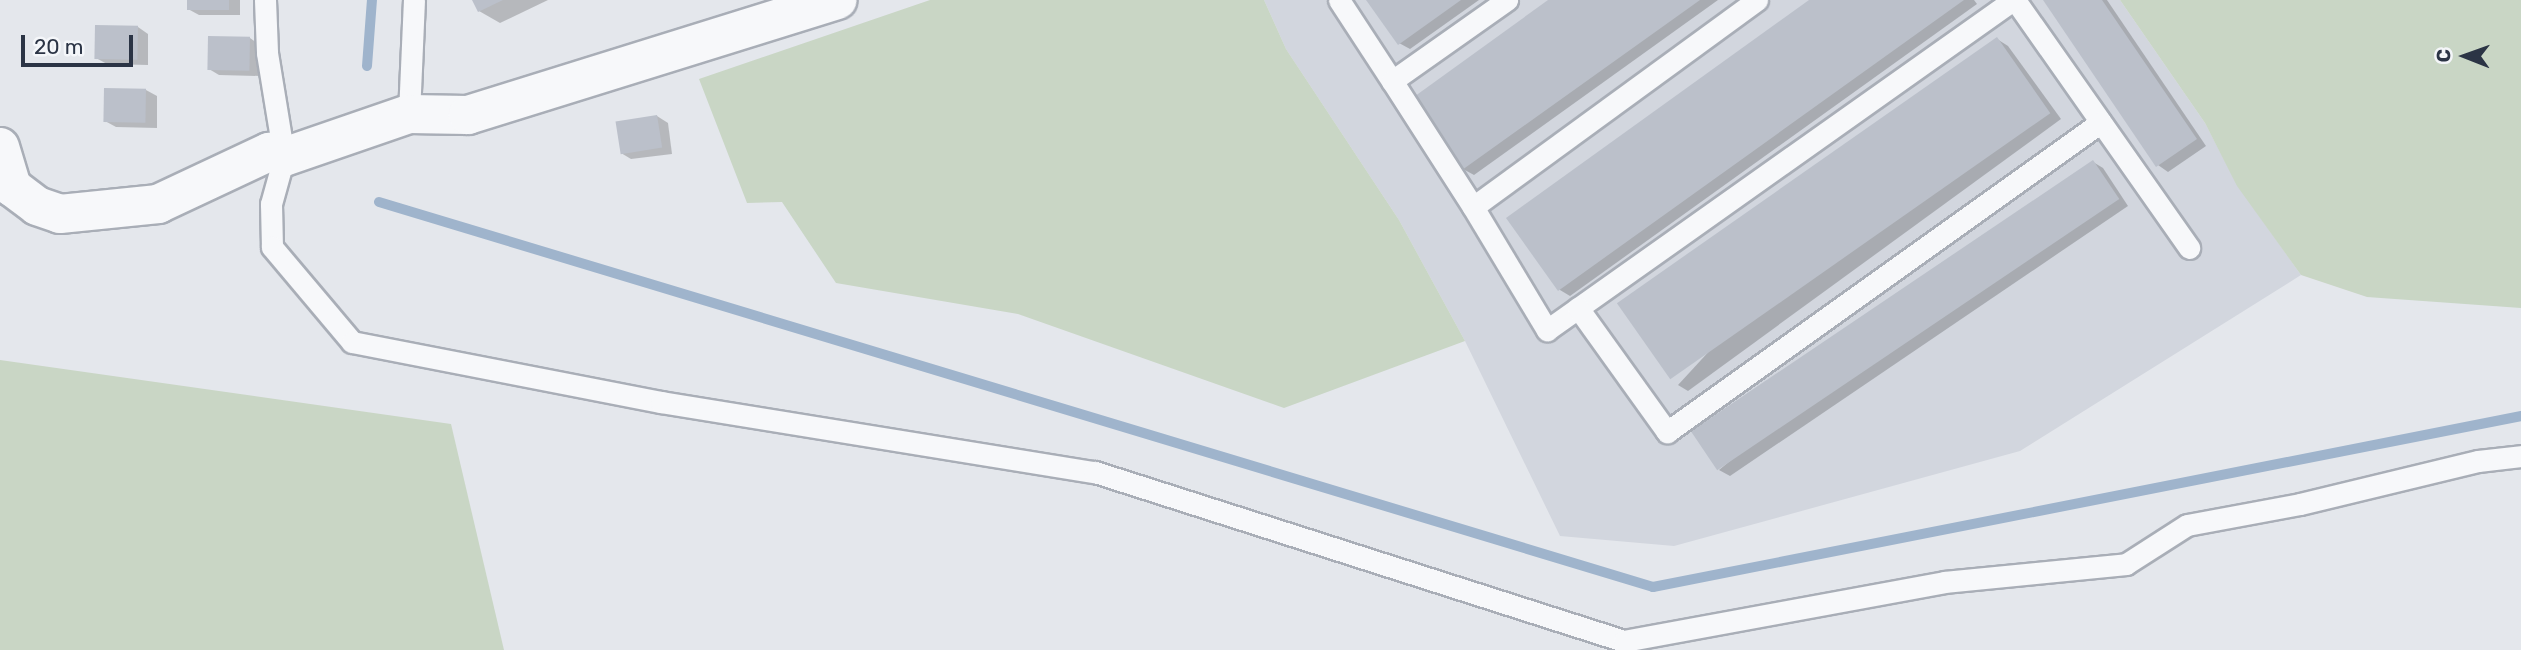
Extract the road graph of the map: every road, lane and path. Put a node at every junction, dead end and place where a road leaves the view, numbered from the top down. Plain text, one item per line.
1 (265, 0) edge
2 (414, 0) edge
3 (837, 0) edge
4 (1339, 0) edge
5 (1507, 0) edge
6 (1756, 0) edge
7 (2014, 0) edge
8 (1392, 81) junction
9 (409, 114) junction
10 (2101, 122) junction
11 (0, 148) edge
12 (284, 157) junction
13 (1473, 207) junction
14 (2189, 248) dead end
15 (1578, 308) junction
16 (2521, 456) edge

1 - 12 lane
2 - 9 lane
3 - 9 street
4 - 8 lane
5 - 8 lane
6 - 13 lane
7 - 10 lane
7 - 15 lane
8 - 13 lane
9 - 12 street
10 - 14 lane
10 - 15 lane
11 - 12 street
12 - 16 lane
13 - 15 lane

